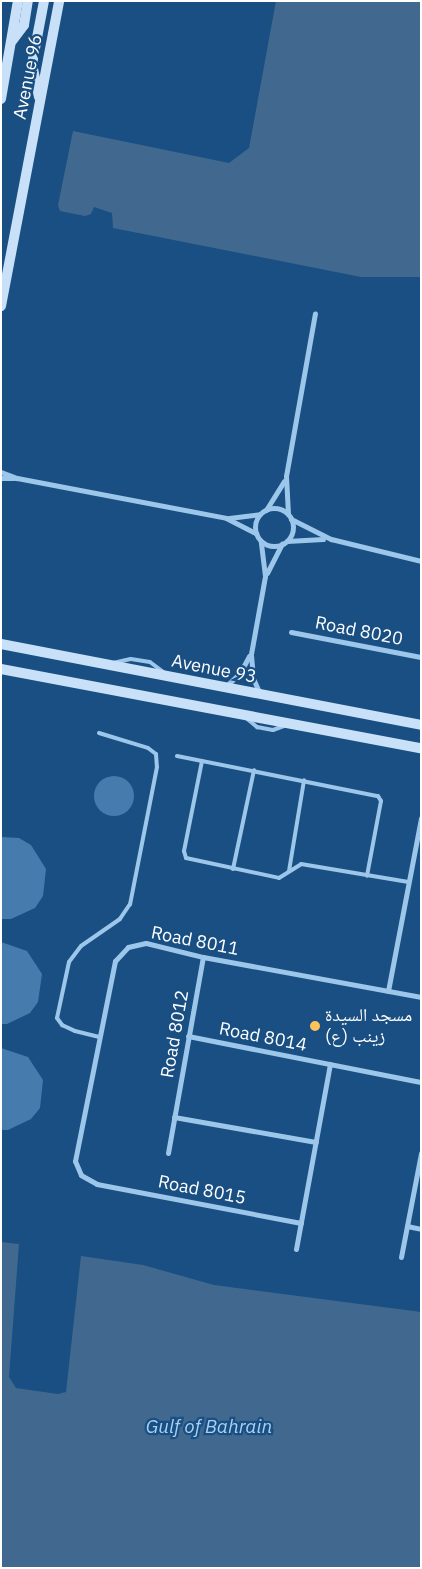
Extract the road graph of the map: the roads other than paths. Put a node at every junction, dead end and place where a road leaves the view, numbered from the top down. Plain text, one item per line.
1 (18, 1) edge
2 (28, 1) edge
3 (44, 1) edge
4 (59, 1) edge
5 (12, 41) junction
6 (1, 99) edge
7 (40, 101) junction
8 (1, 306) edge
9 (315, 314) dead end
10 (1, 472) edge
11 (286, 476) junction
12 (1, 478) edge
13 (17, 478) junction
14 (263, 512) junction
15 (289, 517) junction
16 (226, 518) junction
17 (256, 533) junction
18 (261, 540) junction
19 (331, 540) junction
20 (285, 542) junction
21 (421, 562) edge
22 (265, 576) junction
23 (291, 632) dead end
24 (1, 636) edge
25 (1, 644) edge
26 (15, 647) junction
27 (250, 654) junction
28 (421, 657) edge
29 (1, 669) edge
30 (224, 687) junction
31 (261, 695) junction
32 (421, 725) edge
33 (99, 733) dead end
34 (419, 749) edge
35 (177, 756) dead end
36 (202, 761) junction
37 (254, 770) junction
38 (304, 780) junction
39 (421, 818) edge
40 (233, 869) junction
41 (289, 872) junction
42 (366, 876) junction
43 (409, 882) junction
44 (203, 957) junction
45 (388, 991) junction
46 (421, 997) edge
47 (188, 1036) junction
48 (99, 1037) junction
49 (330, 1064) junction
50 (421, 1082) edge
51 (174, 1117) junction
52 (316, 1142) junction
53 (168, 1153) dead end
54 (421, 1153) edge
55 (97, 1184) joint
56 (301, 1223) junction
57 (407, 1226) junction
58 (421, 1229) edge
59 (296, 1249) dead end
60 (401, 1257) dead end

1 - 5 street, Avenue 96
2 - 5 street
3 - 7 street
4 - 7 street, Avenue 96
5 - 6 street, Avenue 96
7 - 8 street, Avenue 96
9 - 11 street
10 - 13 street
11 - 14 street
11 - 15 street
12 - 13 street
13 - 16 street
14 - 15 street
14 - 16 street
14 - 17 street
15 - 19 street
15 - 20 street
16 - 17 street
17 - 18 street
18 - 20 street
18 - 22 street
19 - 20 street
19 - 21 street
20 - 22 street
22 - 27 street
23 - 28 street, Road 8020
24 - 26 street
25 - 26 street, Avenue 93
26 - 30 street, Avenue 93
27 - 30 street
27 - 31 street
29 - 34 street
30 - 31 street, Avenue 93
31 - 32 street, Avenue 93
33 - 48 lane
35 - 36 lane
36 - 37 lane
36 - 40 lane
37 - 38 lane
37 - 40 lane
38 - 41 lane
38 - 42 lane
39 - 43 street
40 - 41 lane
41 - 42 lane
42 - 43 lane
43 - 45 street
44 - 45 street, Road 8011
44 - 47 street, Road 8012
44 - 48 street, Road 8011
45 - 46 street, Road 8011
47 - 49 street, Road 8014
47 - 51 street, Road 8012
48 - 55 street, Road 8011
49 - 50 street, Road 8014
49 - 52 street
51 - 52 street
51 - 53 street, Road 8012
52 - 56 street
54 - 57 street
55 - 56 street, Road 8015
56 - 59 street
57 - 58 street
57 - 60 street

